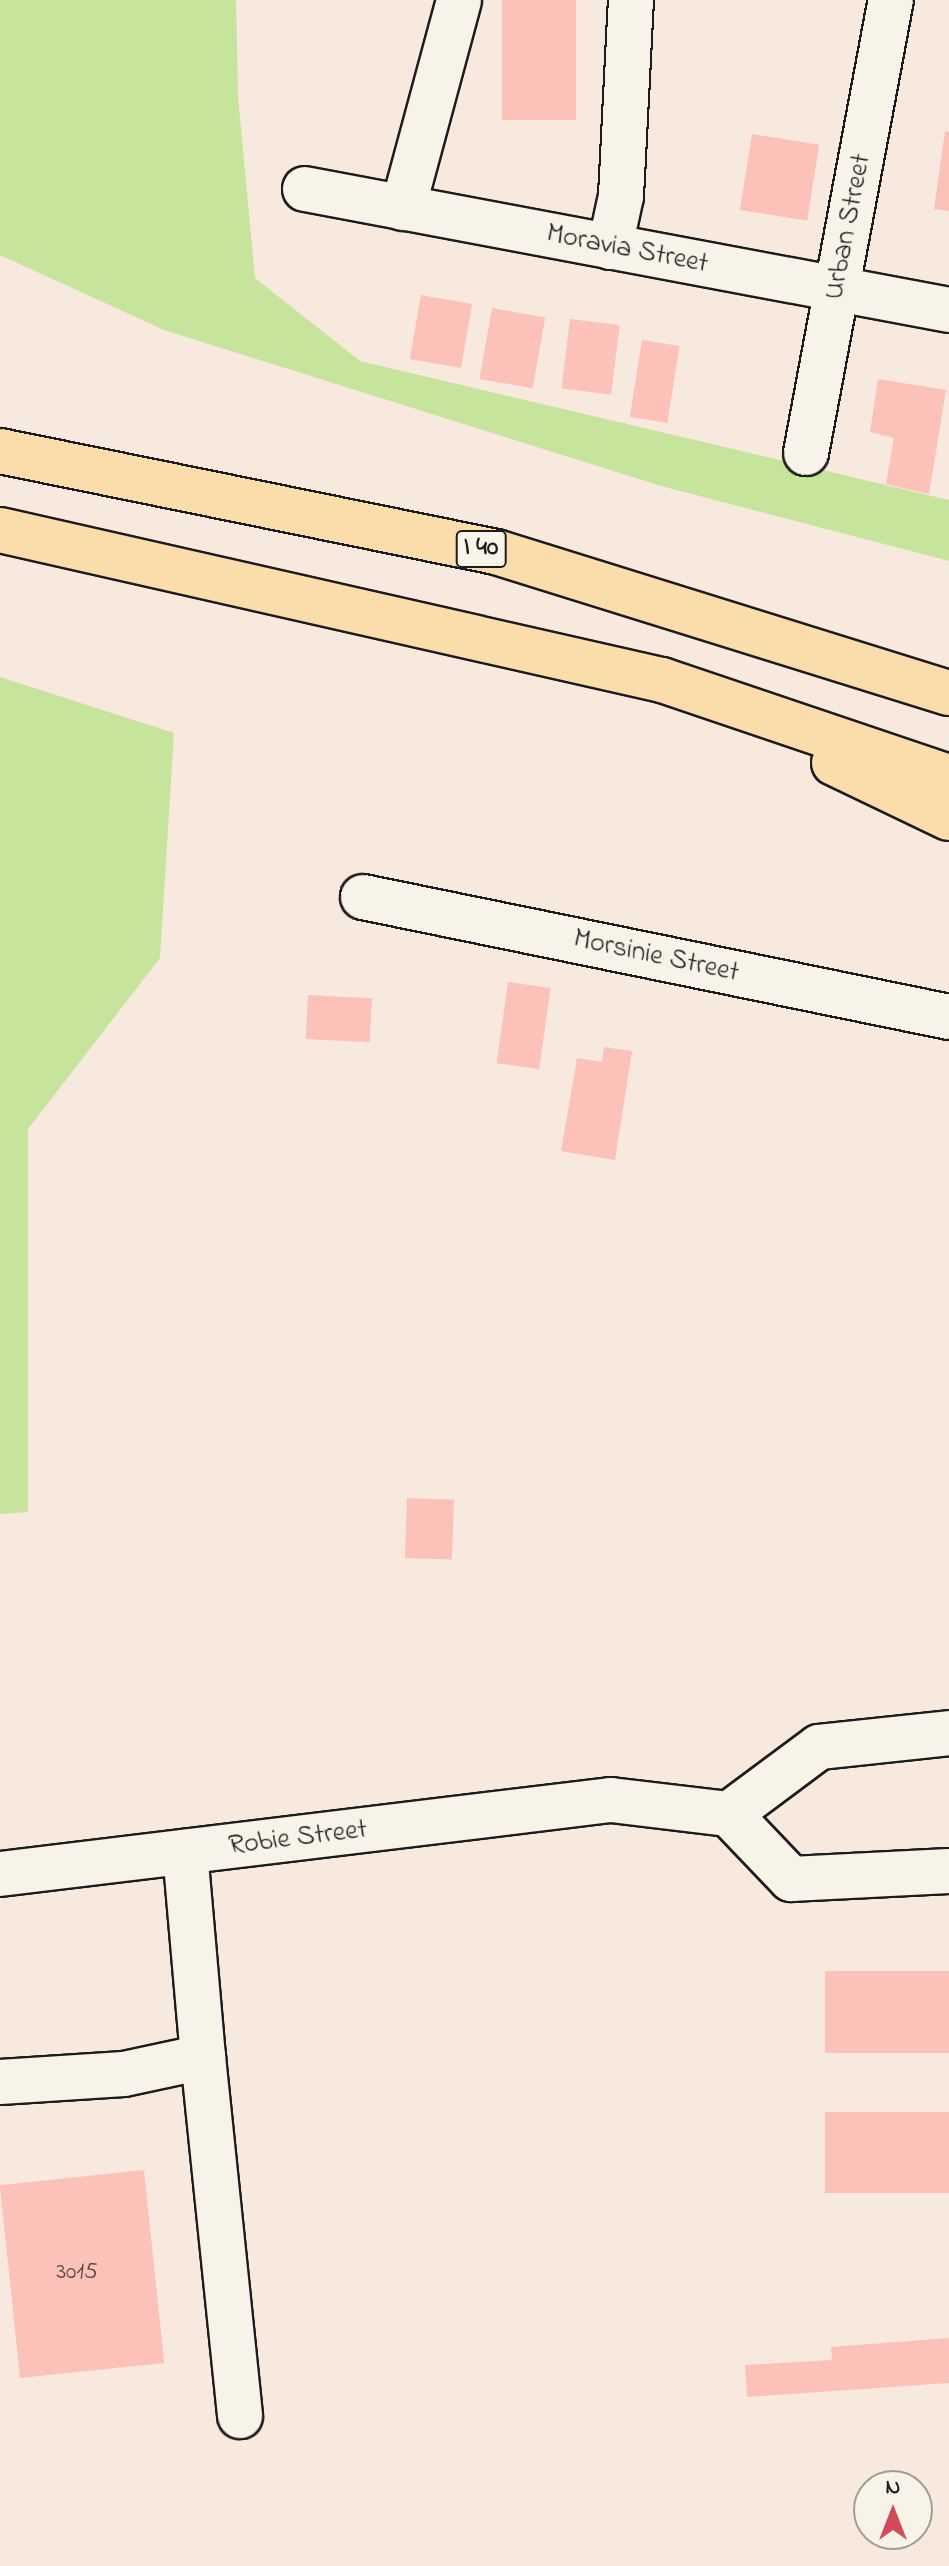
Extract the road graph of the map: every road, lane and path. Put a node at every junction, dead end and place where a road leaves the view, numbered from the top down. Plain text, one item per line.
1 (459, 0) edge
2 (631, 0) edge
3 (891, 0) edge
4 (305, 189) dead end
5 (403, 208) junction
6 (610, 247) junction
7 (837, 290) junction
8 (949, 310) edge
9 (0, 451) edge
10 (806, 453) dead end
11 (0, 530) edge
12 (662, 680) junction
13 (949, 693) edge
14 (949, 777) edge
15 (949, 818) edge
16 (363, 897) dead end
17 (949, 1017) edge
18 (949, 1733) edge
19 (729, 1814) junction
20 (185, 1852) junction
21 (949, 1871) edge
22 (0, 1874) edge
23 (203, 2057) junction
24 (0, 2082) edge
25 (240, 2416) dead end

1 - 5 street
2 - 6 street
3 - 7 street, Urban Street
4 - 5 street, Moravia Street
5 - 6 street, Moravia Street
6 - 7 street, Moravia Street
7 - 8 street, Moravia Street
7 - 10 street, Urban Street
9 - 13 highway, I 40
11 - 12 highway
12 - 14 highway
12 - 15 highway
16 - 17 street, Morsinie Street
18 - 19 street
19 - 20 street, Robie Street
19 - 21 street
20 - 22 street, Robie Street
20 - 23 street
23 - 24 street
23 - 25 street

